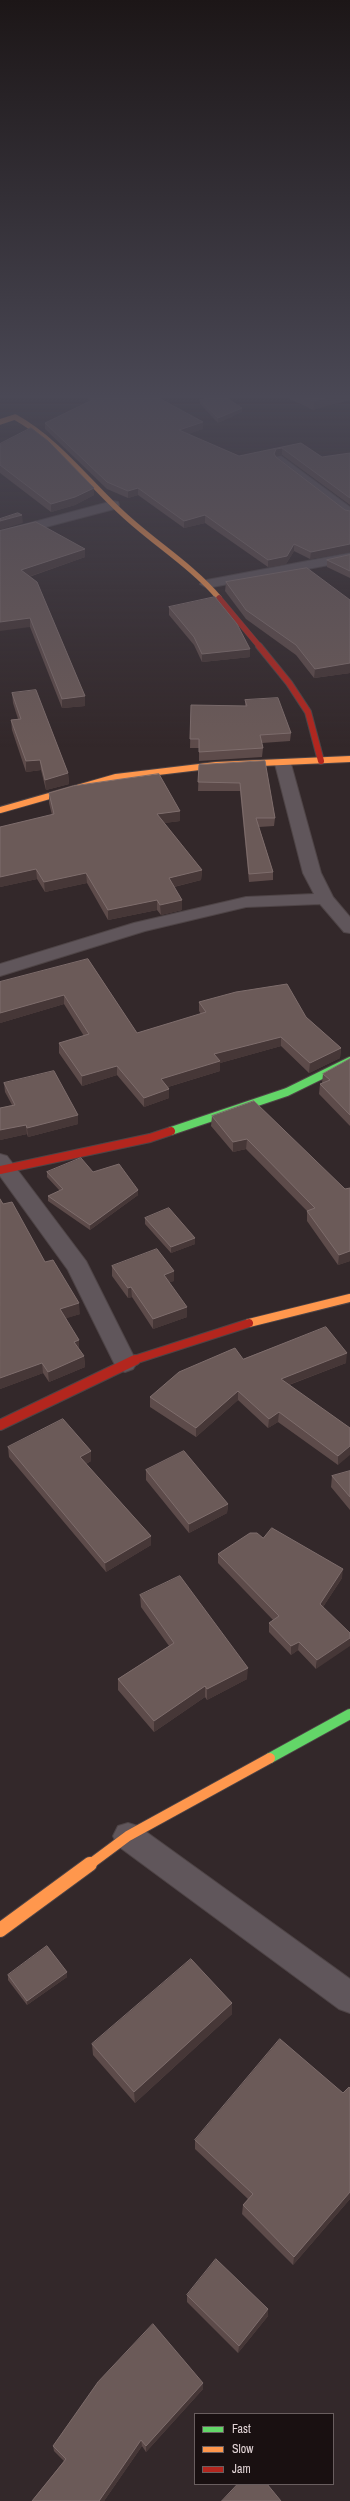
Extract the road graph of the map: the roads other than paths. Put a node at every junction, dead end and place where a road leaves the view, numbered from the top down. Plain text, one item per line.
1 (76, 515) edge
2 (124, 515) edge
3 (0, 535) edge
4 (350, 557) edge
5 (207, 584) junction
6 (350, 759) edge
7 (321, 761) junction
8 (283, 764) junction
9 (0, 810) edge
10 (325, 899) junction
11 (350, 928) edge
12 (0, 970) edge
13 (350, 1061) edge
14 (2, 1167) edge
15 (350, 1298) edge
16 (125, 1363) junction
17 (0, 1425) edge
18 (350, 1714) edge
19 (128, 1836) junction
20 (0, 1930) edge
21 (350, 1998) edge

1 - 3 street
2 - 5 street
4 - 5 street
5 - 7 street
6 - 7 street
7 - 8 street
8 - 9 street
8 - 10 street
10 - 11 street
10 - 12 street
13 - 14 street
14 - 16 street
15 - 16 street
16 - 17 street
18 - 19 street
19 - 20 street
19 - 21 street

